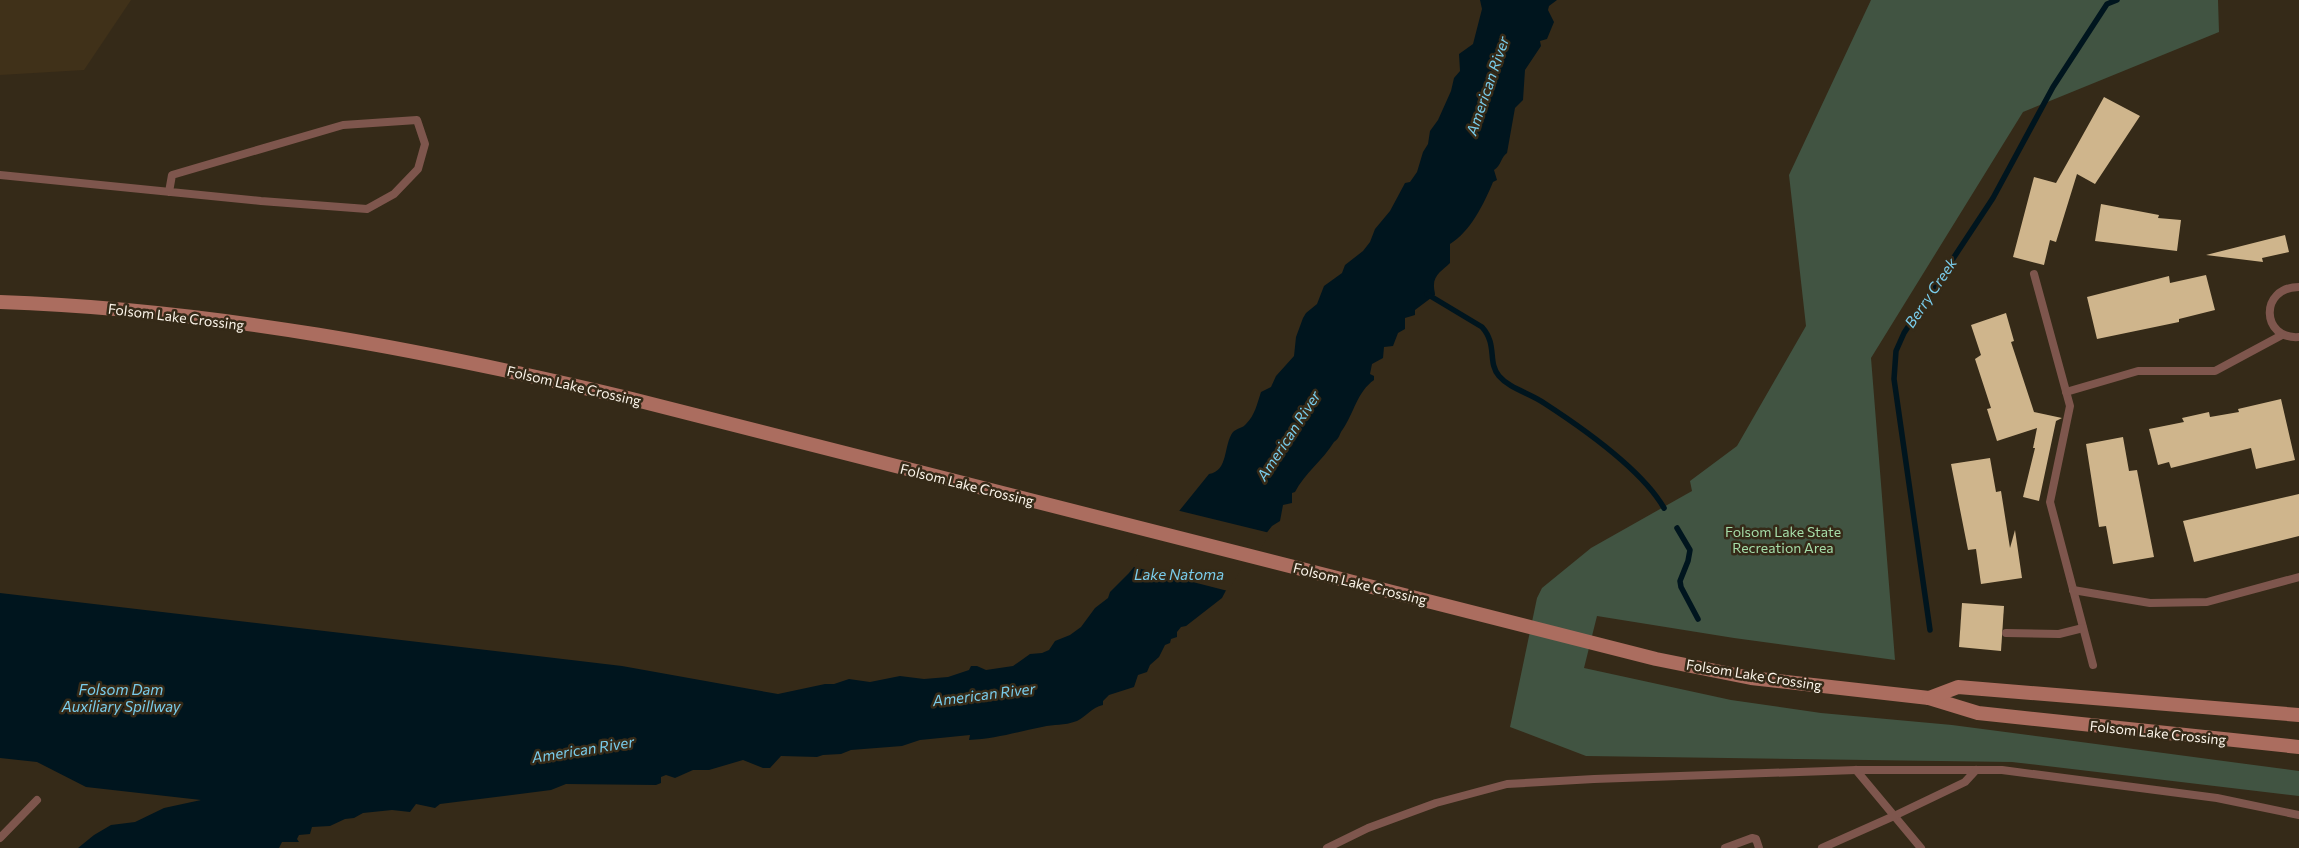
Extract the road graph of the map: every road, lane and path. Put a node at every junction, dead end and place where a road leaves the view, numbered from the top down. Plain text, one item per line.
1 (0, 175) edge
2 (169, 192) junction
3 (2034, 274) dead end
4 (2299, 287) edge
5 (0, 302) edge
6 (2282, 335) junction
7 (2299, 337) edge
8 (2066, 392) junction
9 (2299, 577) edge
10 (2073, 590) junction
11 (2083, 628) junction
12 (2006, 633) dead end
13 (2093, 665) dead end
14 (1929, 698) junction
15 (2299, 715) edge
16 (2299, 747) edge
17 (1856, 770) junction
18 (1976, 770) junction
19 (37, 800) dead end
20 (2299, 815) edge
21 (1894, 816) junction
22 (0, 838) edge
23 (1327, 848) edge
24 (1725, 848) edge
25 (1759, 848) edge
26 (1822, 848) edge
27 (1921, 848) edge

1 - 2 lane
2 - 2 lane
3 - 8 lane
4 - 6 lane
5 - 14 main road, Folsom Lake Crossing
6 - 7 lane
6 - 8 lane
8 - 10 lane
9 - 10 lane
10 - 11 lane
11 - 12 lane
11 - 13 lane
14 - 15 main road, Folsom Lake Crossing
14 - 16 main road, Folsom Lake Crossing
17 - 18 lane
17 - 21 lane
17 - 23 lane
18 - 20 lane
18 - 21 lane
19 - 22 lane
21 - 26 lane
21 - 27 lane
24 - 25 lane

